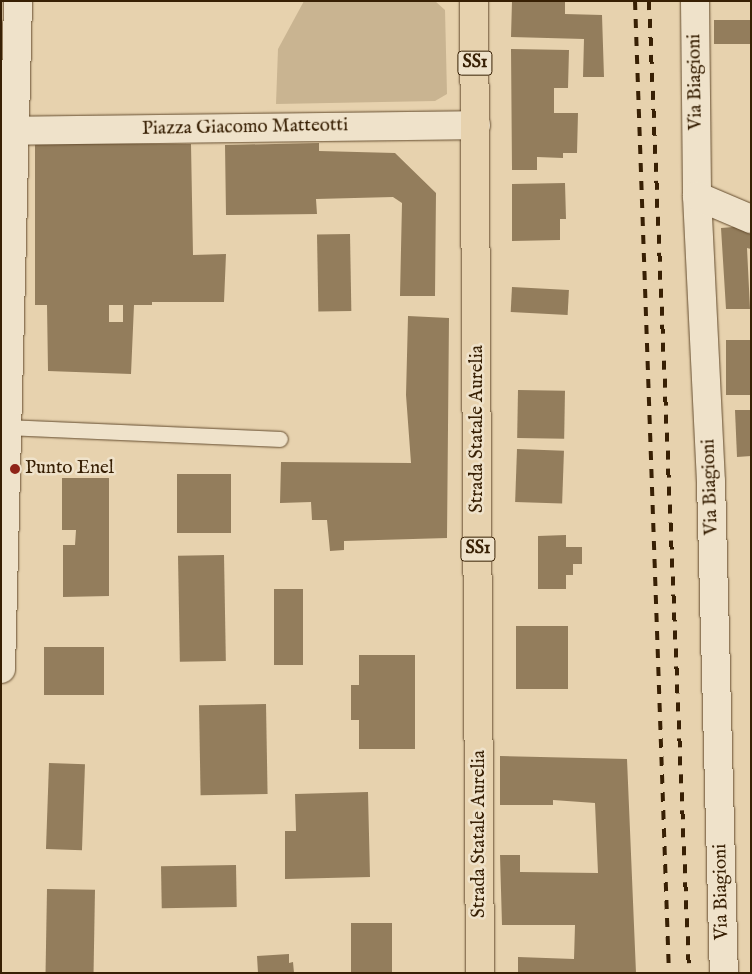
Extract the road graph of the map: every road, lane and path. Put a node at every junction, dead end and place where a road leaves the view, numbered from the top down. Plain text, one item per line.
1 (18, 1) edge
2 (474, 1) edge
3 (695, 1) edge
4 (476, 126) junction
5 (8, 131) edge
6 (697, 196) junction
7 (751, 219) edge
8 (7, 428) junction
9 (280, 439) dead end
10 (1, 669) edge
11 (480, 973) edge
12 (724, 973) edge

1 - 5 street
2 - 4 main road, SS1
3 - 6 street, Via Biagioni
4 - 5 street, Piazza Giacomo Matteotti
4 - 11 main road, Strada Statale Aurelia / SS1
5 - 8 street
6 - 7 street
6 - 12 street, Via Biagioni
8 - 9 lane
8 - 10 street

